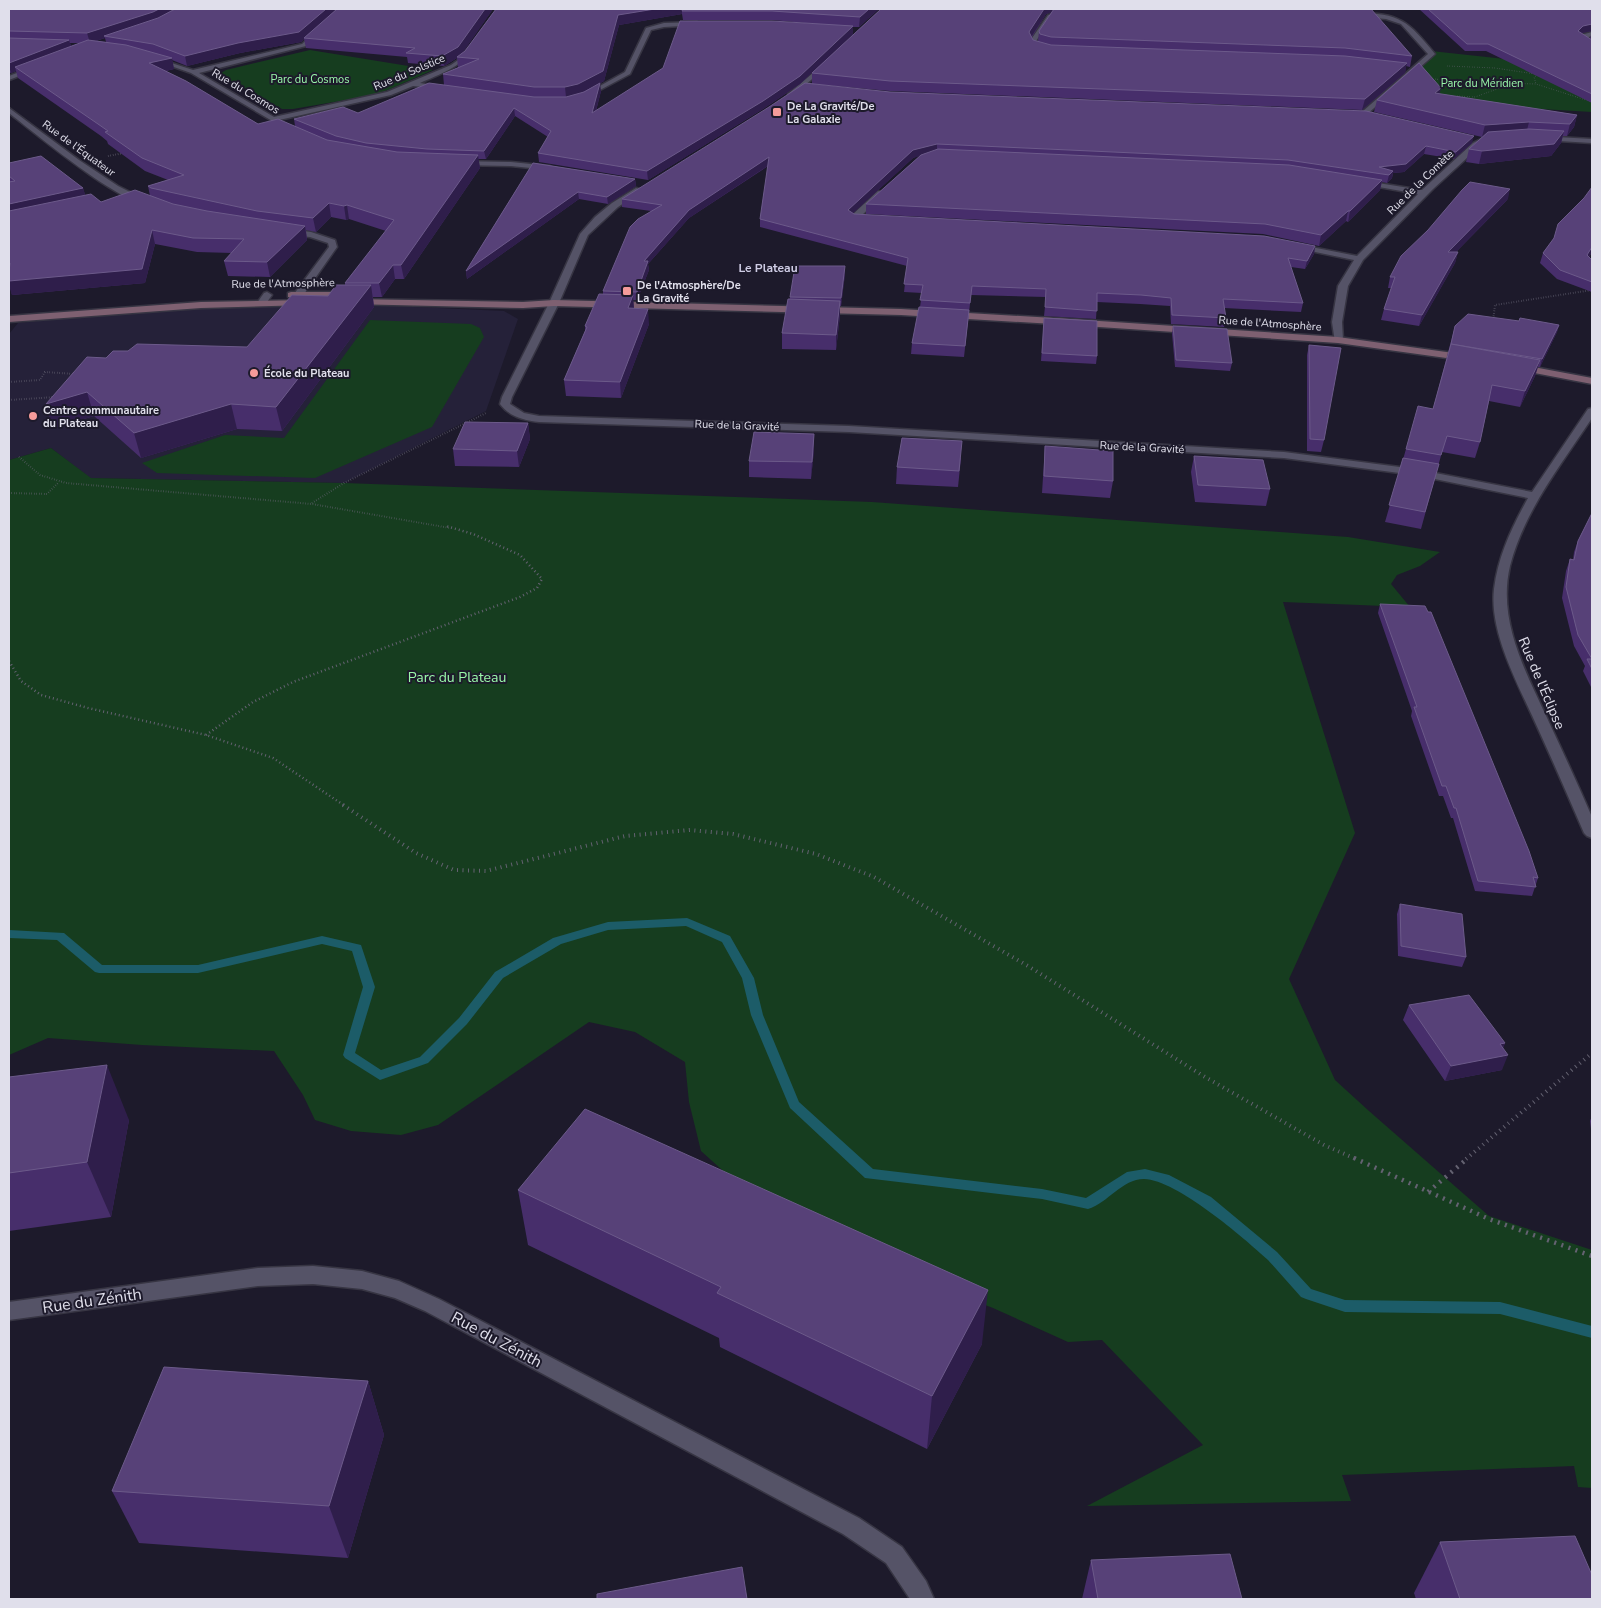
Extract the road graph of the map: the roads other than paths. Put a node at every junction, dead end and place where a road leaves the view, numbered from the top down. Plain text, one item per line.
1 (343, 9) edge
2 (1080, 12) edge
3 (1348, 15) edge
4 (703, 24) edge
5 (1592, 34) edge
6 (1592, 44) edge
7 (473, 45) edge
8 (1055, 51) edge
9 (148, 57) edge
10 (831, 60) edge
11 (44, 65) edge
12 (1400, 69) edge
13 (193, 72) junction
14 (1411, 73) junction
15 (9, 78) edge
16 (413, 84) junction
17 (449, 89) edge
18 (574, 99) edge
19 (781, 101) edge
20 (9, 110) edge
21 (1356, 113) edge
22 (273, 119) junction
23 (301, 135) edge
24 (1535, 138) edge
25 (1495, 140) edge
26 (1592, 141) edge
27 (448, 163) edge
28 (556, 170) edge
29 (1349, 180) edge
30 (641, 182) edge
31 (890, 185) edge
32 (1424, 193) junction
33 (133, 196) junction
34 (117, 199) edge
35 (151, 204) edge
36 (874, 219) edge
37 (276, 231) edge
38 (1281, 243) edge
39 (1359, 259) junction
40 (298, 299) junction
41 (554, 303) junction
42 (9, 319) edge
43 (1338, 340) junction
44 (1480, 360) edge
45 (1507, 365) edge
46 (1592, 381) edge
47 (1592, 411) edge
48 (1536, 496) junction
49 (1592, 833) edge
50 (9, 1311) edge
51 (922, 1599) edge

1 - 13 street
2 - 8 street
3 - 14 street
4 - 18 street
5 - 6 street
7 - 16 street, Rue du Solstice
9 - 13 street, Rue du Cosmos
10 - 19 street
11 - 15 street
12 - 14 street
13 - 22 street, Rue du Cosmos
14 - 21 street
16 - 17 street
16 - 22 street, Rue du Solstice
20 - 33 street, Rue de l'Équateur
22 - 23 street, Rue du Cosmos
24 - 26 street
25 - 32 street, Rue de la Comète
27 - 28 street
29 - 32 street
30 - 41 street
31 - 36 street
32 - 39 street, Rue de la Comète
33 - 34 street
33 - 35 street, Rue de l'Équateur
37 - 40 street
38 - 39 street
39 - 43 street, Rue de la Comète
40 - 41 street, Rue de l'Atmosphère
40 - 42 street, Rue de l'Atmosphère
41 - 43 street, Rue de l'Atmosphère
41 - 48 street, Rue de la Gravité
43 - 44 street, Rue de l'Atmosphère
45 - 46 street
47 - 48 street, Rue de l'Éclipse
48 - 49 street, Rue de l'Éclipse
50 - 51 street, Rue du Zénith

